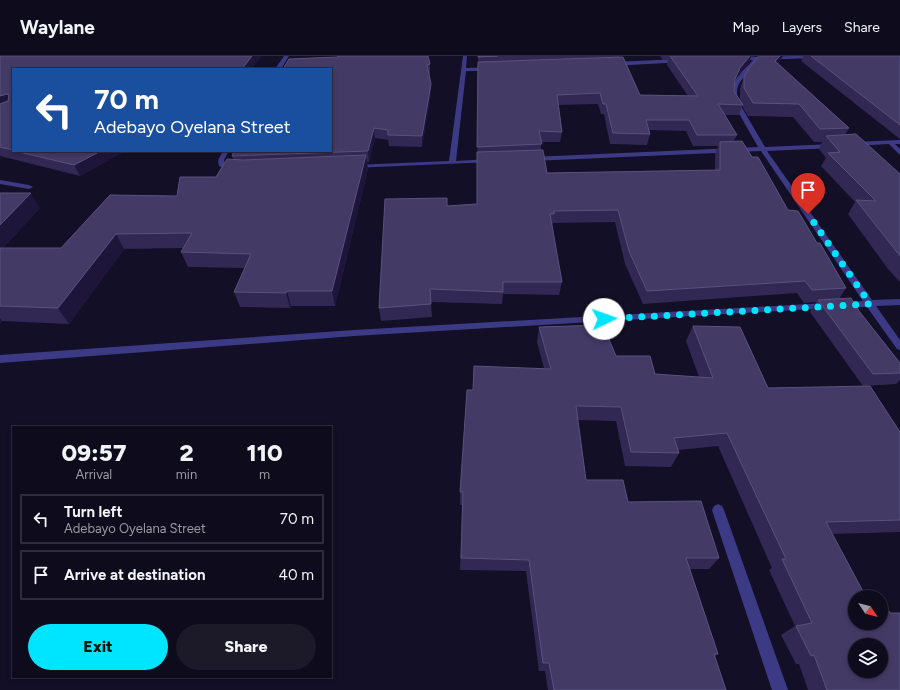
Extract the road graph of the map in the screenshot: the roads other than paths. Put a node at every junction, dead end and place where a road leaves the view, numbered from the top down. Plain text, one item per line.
1 (287, 56) edge
2 (465, 56) edge
3 (845, 56) edge
4 (758, 57) edge
5 (734, 59) edge
6 (686, 61) edge
7 (606, 64) edge
8 (279, 68) edge
9 (495, 69) edge
10 (463, 70) junction
11 (890, 142) junction
12 (900, 142) edge
13 (842, 145) edge
14 (850, 145) edge
15 (763, 150) junction
16 (225, 152) edge
17 (900, 153) edge
18 (524, 160) edge
19 (500, 161) edge
20 (452, 163) junction
21 (350, 167) edge
22 (239, 171) edge
23 (0, 182) edge
24 (28, 187) dead end
25 (900, 302) edge
26 (870, 304) junction
27 (900, 347) edge
28 (0, 359) edge
29 (718, 510) dead end
30 (780, 690) edge

1 - 8 street
2 - 10 street
3 - 4 street
4 - 5 street
4 - 15 street
6 - 7 street
9 - 10 street
10 - 20 street
11 - 12 street
11 - 14 street
11 - 17 street
13 - 15 street
15 - 18 street
15 - 26 street
16 - 22 street
19 - 20 street
20 - 21 street
23 - 24 street
25 - 26 street
26 - 27 street
26 - 28 street
29 - 30 street

